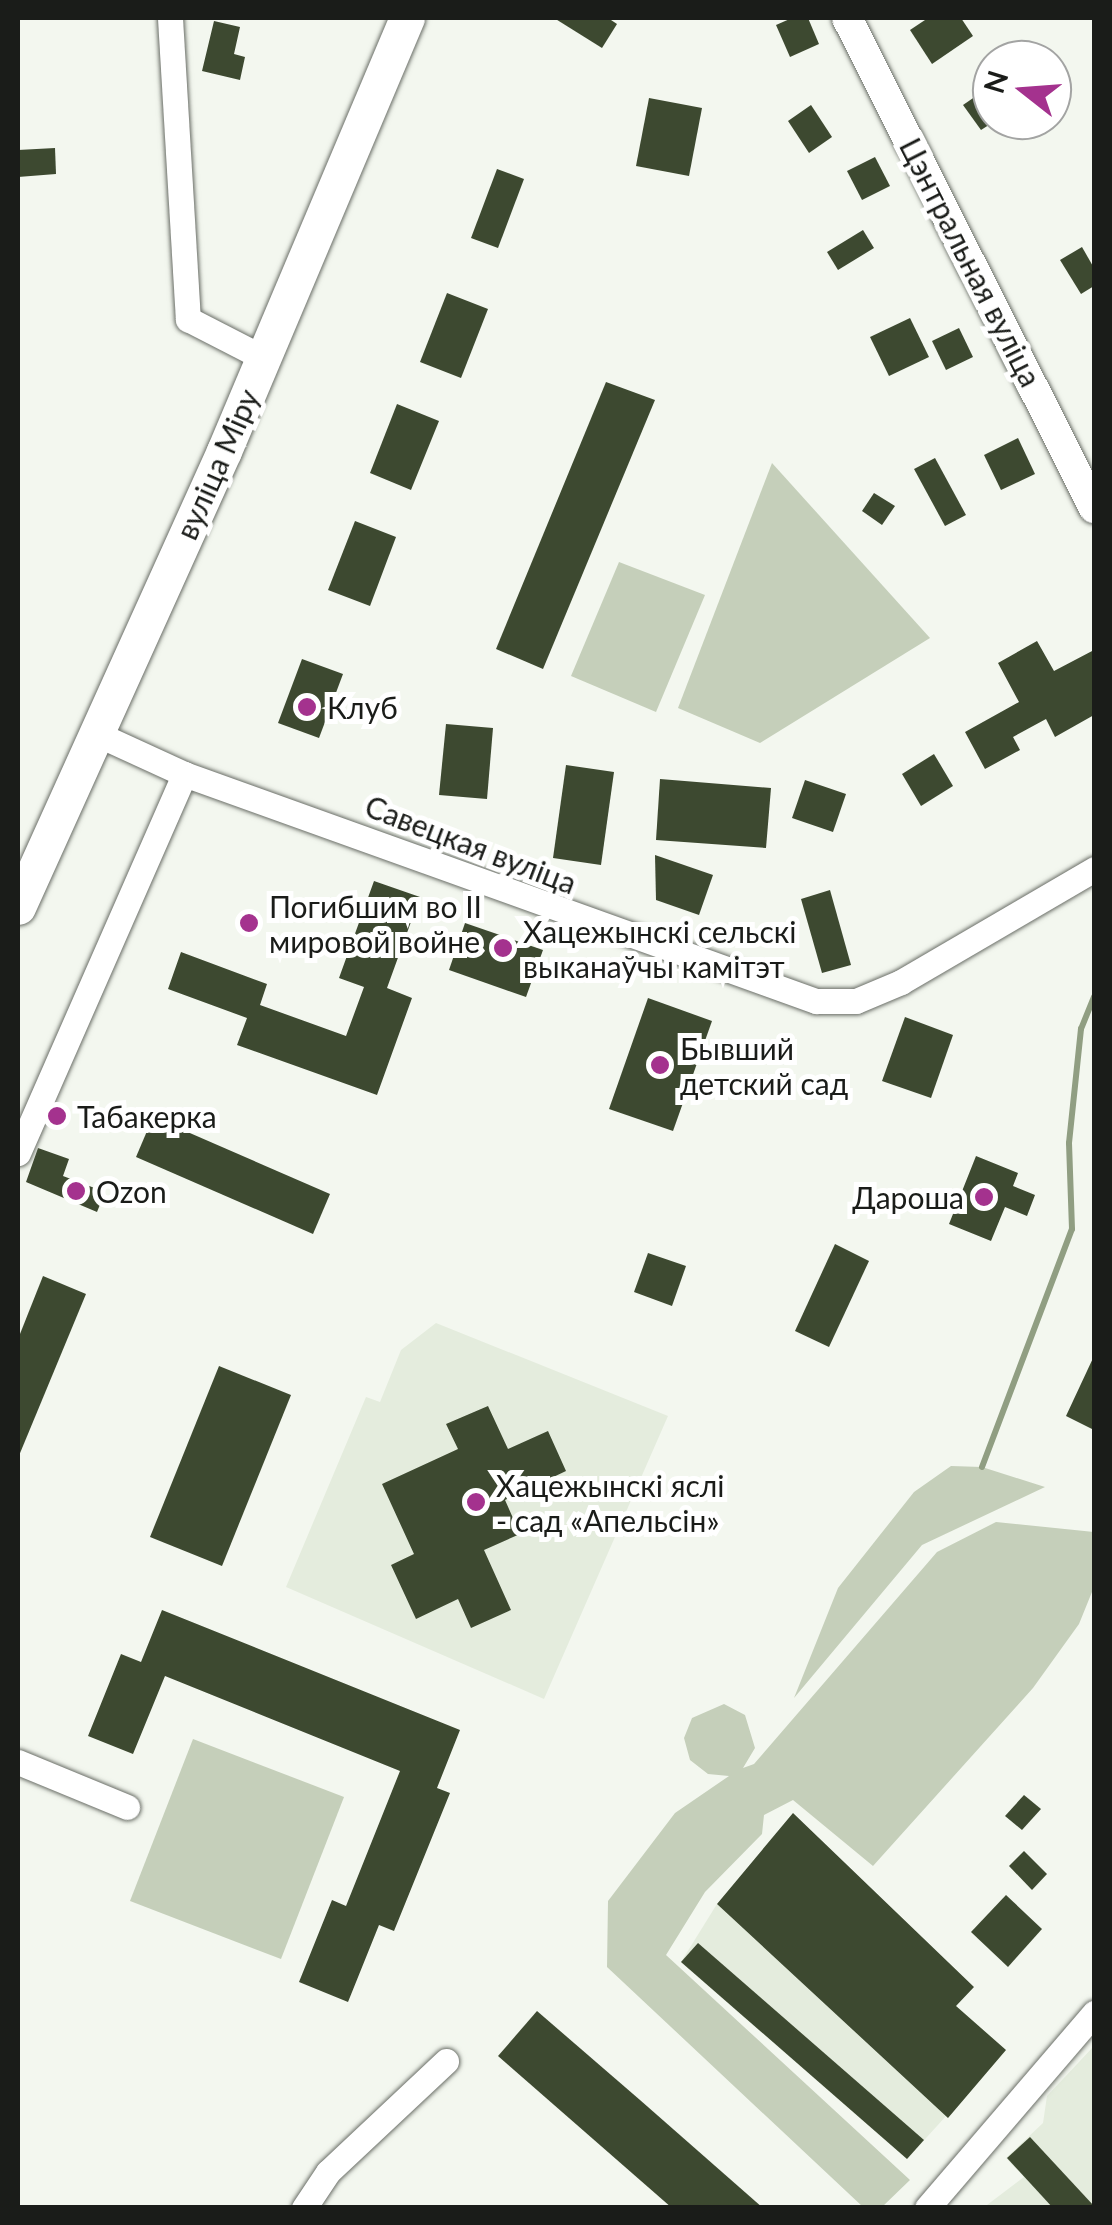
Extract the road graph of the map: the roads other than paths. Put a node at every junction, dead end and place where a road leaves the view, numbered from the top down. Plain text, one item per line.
1 (170, 18) edge
2 (407, 18) edge
3 (847, 18) edge
4 (264, 358) junction
5 (1094, 508) edge
6 (95, 733) junction
7 (184, 774) junction
8 (1094, 868) edge
9 (18, 907) edge
10 (18, 1152) edge
11 (18, 1762) edge
12 (127, 1807) dead end
13 (1094, 2013) edge
14 (446, 2061) dead end
15 (304, 2208) edge
16 (927, 2208) edge

1 - 4 street
2 - 4 main road, вуліца Міру
3 - 5 street, Цэнтральная вуліца
4 - 6 main road, вуліца Міру
6 - 7 street, Савецкая вуліца
6 - 9 main road, вуліца Міру
7 - 8 street, Савецкая вуліца
7 - 10 street
11 - 12 street
13 - 16 street
14 - 15 street

